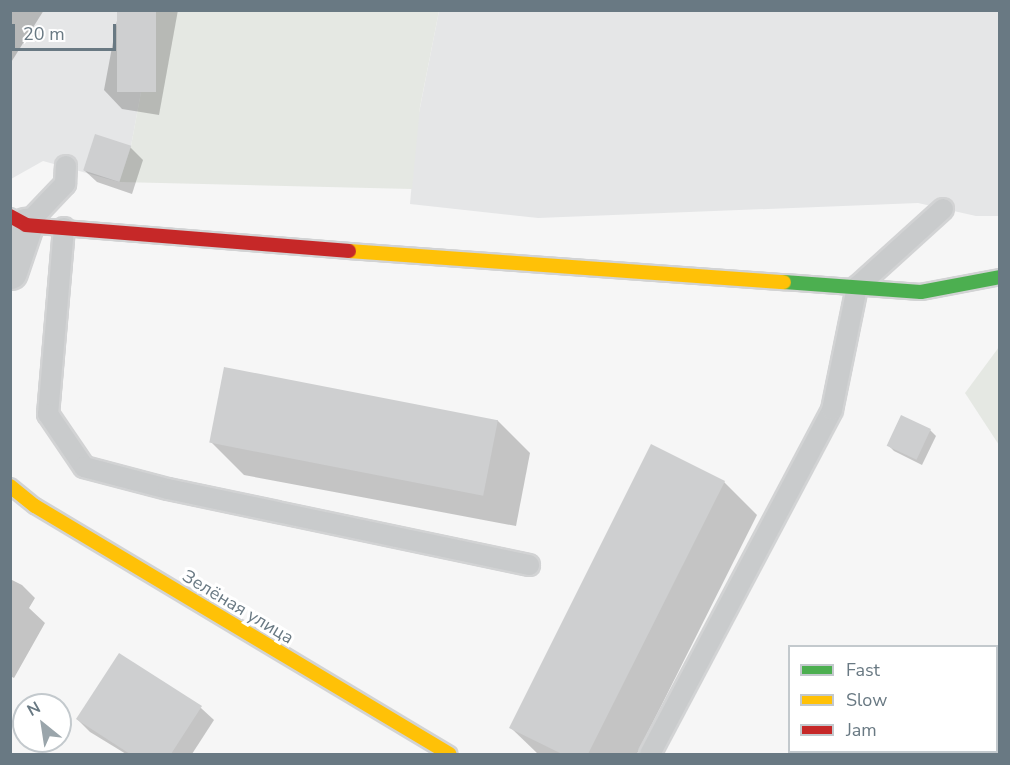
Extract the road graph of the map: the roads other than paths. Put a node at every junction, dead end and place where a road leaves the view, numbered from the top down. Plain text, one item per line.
1 (66, 166) dead end
2 (943, 209) dead end
3 (18, 220) edge
4 (64, 228) junction
5 (10, 272) edge
6 (999, 276) edge
7 (857, 287) junction
8 (10, 486) edge
9 (529, 565) dead end
10 (449, 754) edge
11 (650, 754) edge

1 - 3 lane
2 - 7 lane
3 - 4 street
3 - 5 street
4 - 7 street
4 - 9 lane
6 - 7 street
7 - 11 lane
8 - 10 street, Зелёная улица

